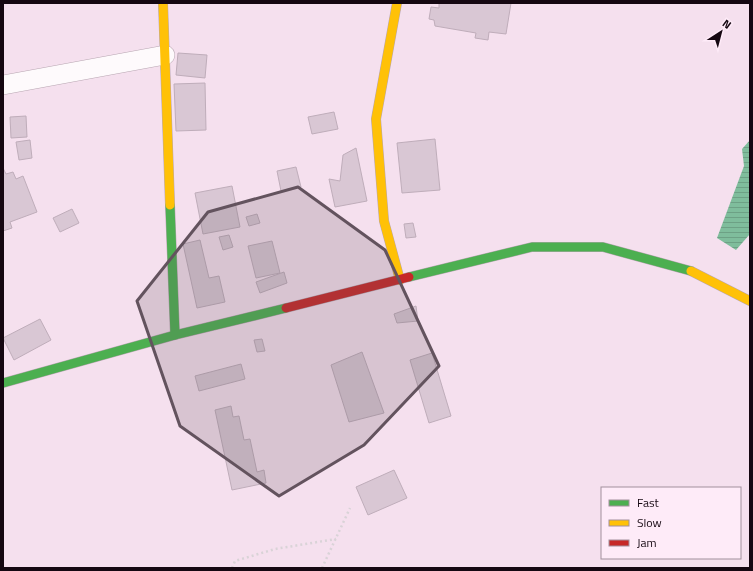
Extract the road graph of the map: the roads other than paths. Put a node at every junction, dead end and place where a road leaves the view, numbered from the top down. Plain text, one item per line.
1 (163, 3) edge
2 (397, 3) edge
3 (165, 55) junction
4 (3, 85) edge
5 (400, 280) junction
6 (750, 300) edge
7 (175, 335) junction
8 (3, 383) edge

1 - 3 street
2 - 5 street
3 - 4 street
3 - 7 street
5 - 6 street
5 - 7 street
7 - 8 street

